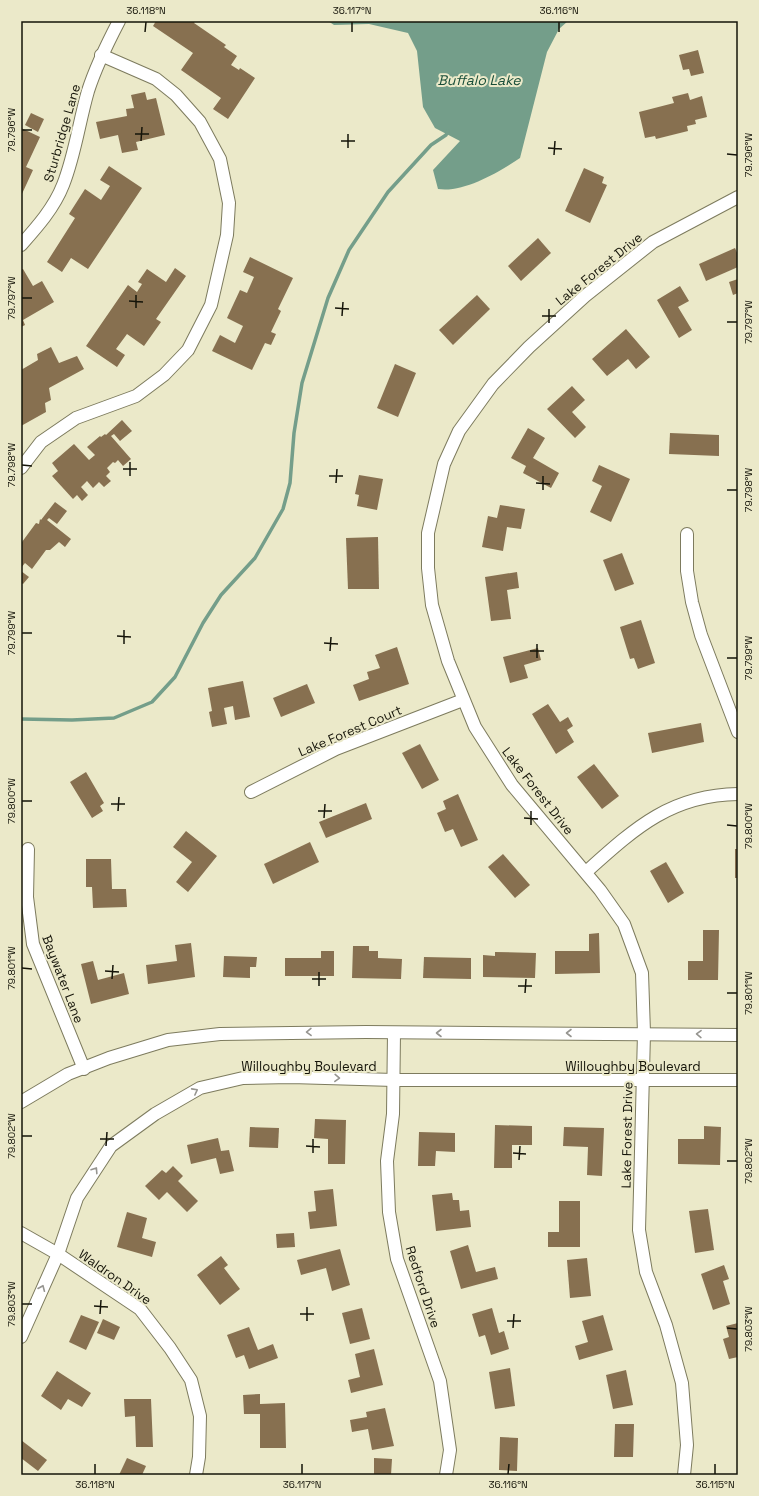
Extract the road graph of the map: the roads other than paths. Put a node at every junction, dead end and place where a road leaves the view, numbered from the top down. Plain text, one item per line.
1 (119, 21) edge
2 (101, 55) junction
3 (738, 197) edge
4 (21, 245) edge
5 (21, 468) edge
6 (688, 534) dead end
7 (463, 700) junction
8 (738, 732) edge
9 (251, 792) dead end
10 (738, 794) edge
11 (28, 849) dead end
12 (586, 872) junction
13 (394, 1033) junction
14 (644, 1033) junction
15 (738, 1034) edge
16 (84, 1068) junction
17 (642, 1079) junction
18 (394, 1080) junction
19 (738, 1080) edge
20 (21, 1102) edge
21 (21, 1233) edge
22 (58, 1254) junction
23 (21, 1337) edge
24 (196, 1475) edge
25 (446, 1475) edge
26 (684, 1475) edge

1 - 2 street, Sturbridge Lane
2 - 4 street, Sturbridge Lane
2 - 5 street
3 - 7 street, Lake Forest Drive
6 - 8 street
7 - 9 street, Lake Forest Court
7 - 12 street, Lake Forest Drive
10 - 12 street
11 - 16 street, Baywater Lane
12 - 14 street, Lake Forest Drive
14 -> 13 street
13 -> 16 street
13 - 18 street, Redford Drive
15 -> 14 street
14 - 17 street, Lake Forest Drive
16 - 20 street
17 - 18 street, Willoughby Boulevard
17 - 19 street, Willoughby Boulevard
17 - 26 street, Lake Forest Drive
22 -> 18 street, Willoughby Boulevard
18 - 25 street, Redford Drive
21 - 22 street, Waldron Drive
23 -> 22 street, Willoughby Boulevard
22 - 24 street, Waldron Drive

